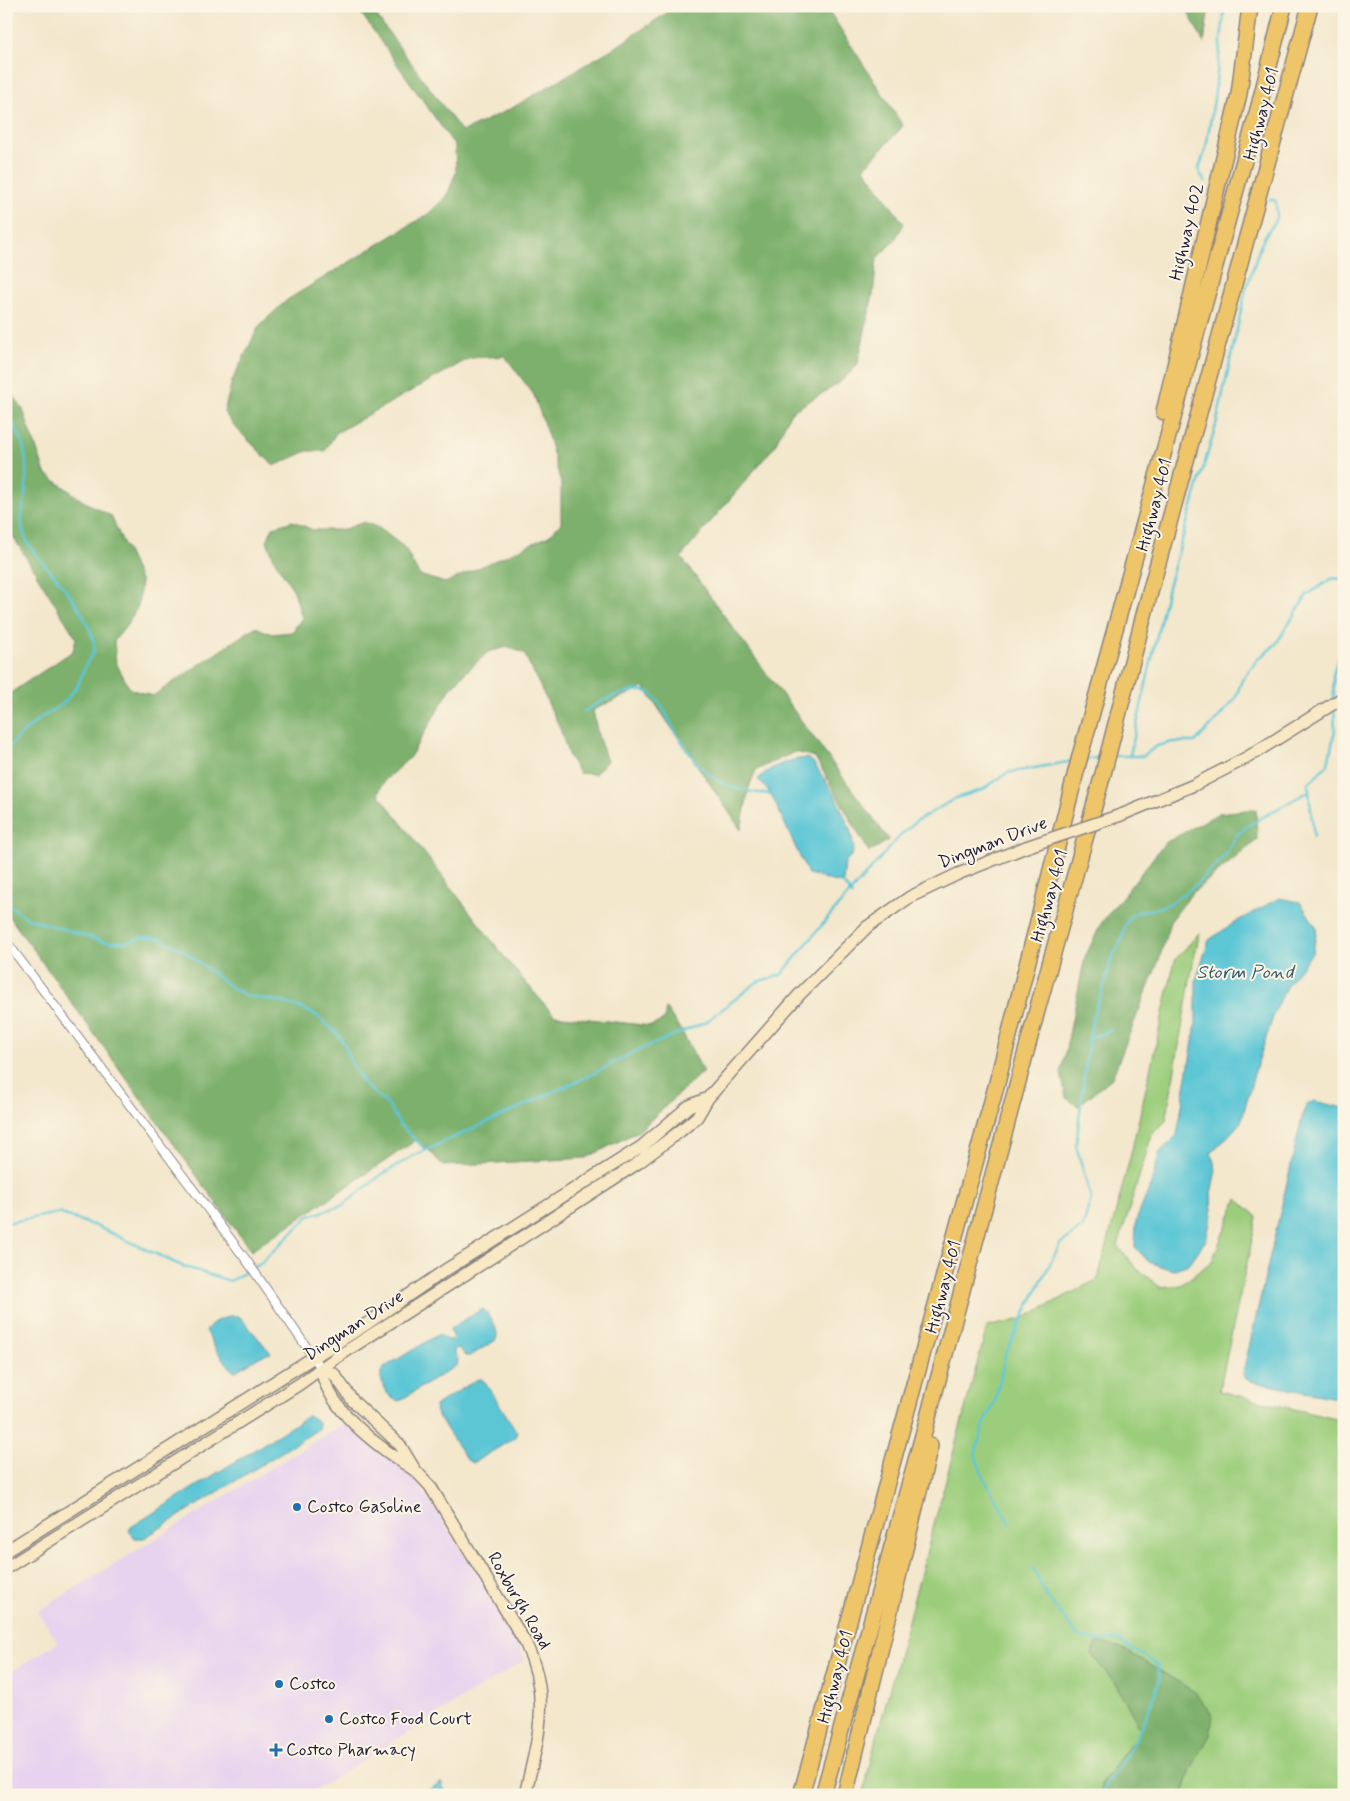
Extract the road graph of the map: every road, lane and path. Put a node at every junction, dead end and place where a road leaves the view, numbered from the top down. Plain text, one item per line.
1 (1250, 6) edge
2 (1284, 6) edge
3 (1310, 6) edge
4 (1159, 465) junction
5 (1344, 697) edge
6 (6, 940) edge
7 (708, 1098) junction
8 (313, 1357) junction
9 (321, 1368) junction
10 (927, 1422) junction
11 (6, 1551) edge
12 (6, 1568) edge
13 (525, 1795) edge
14 (801, 1795) edge
15 (823, 1795) edge
16 (845, 1795) edge

1 - 4 highway, Highway 402
2 - 4 highway, Highway 401
3 - 10 highway, Highway 401
4 - 14 highway, Highway 401
5 - 7 main road, Dingman Drive, bridge
6 - 8 street
7 - 8 main road, Dingman Drive
7 - 9 main road, Dingman Drive
8 - 9 street
8 - 11 main road, Dingman Drive
9 - 12 main road, Dingman Drive
9 - 13 main road, Roxburgh Road
10 - 15 highway, Highway 401
10 - 16 highway

